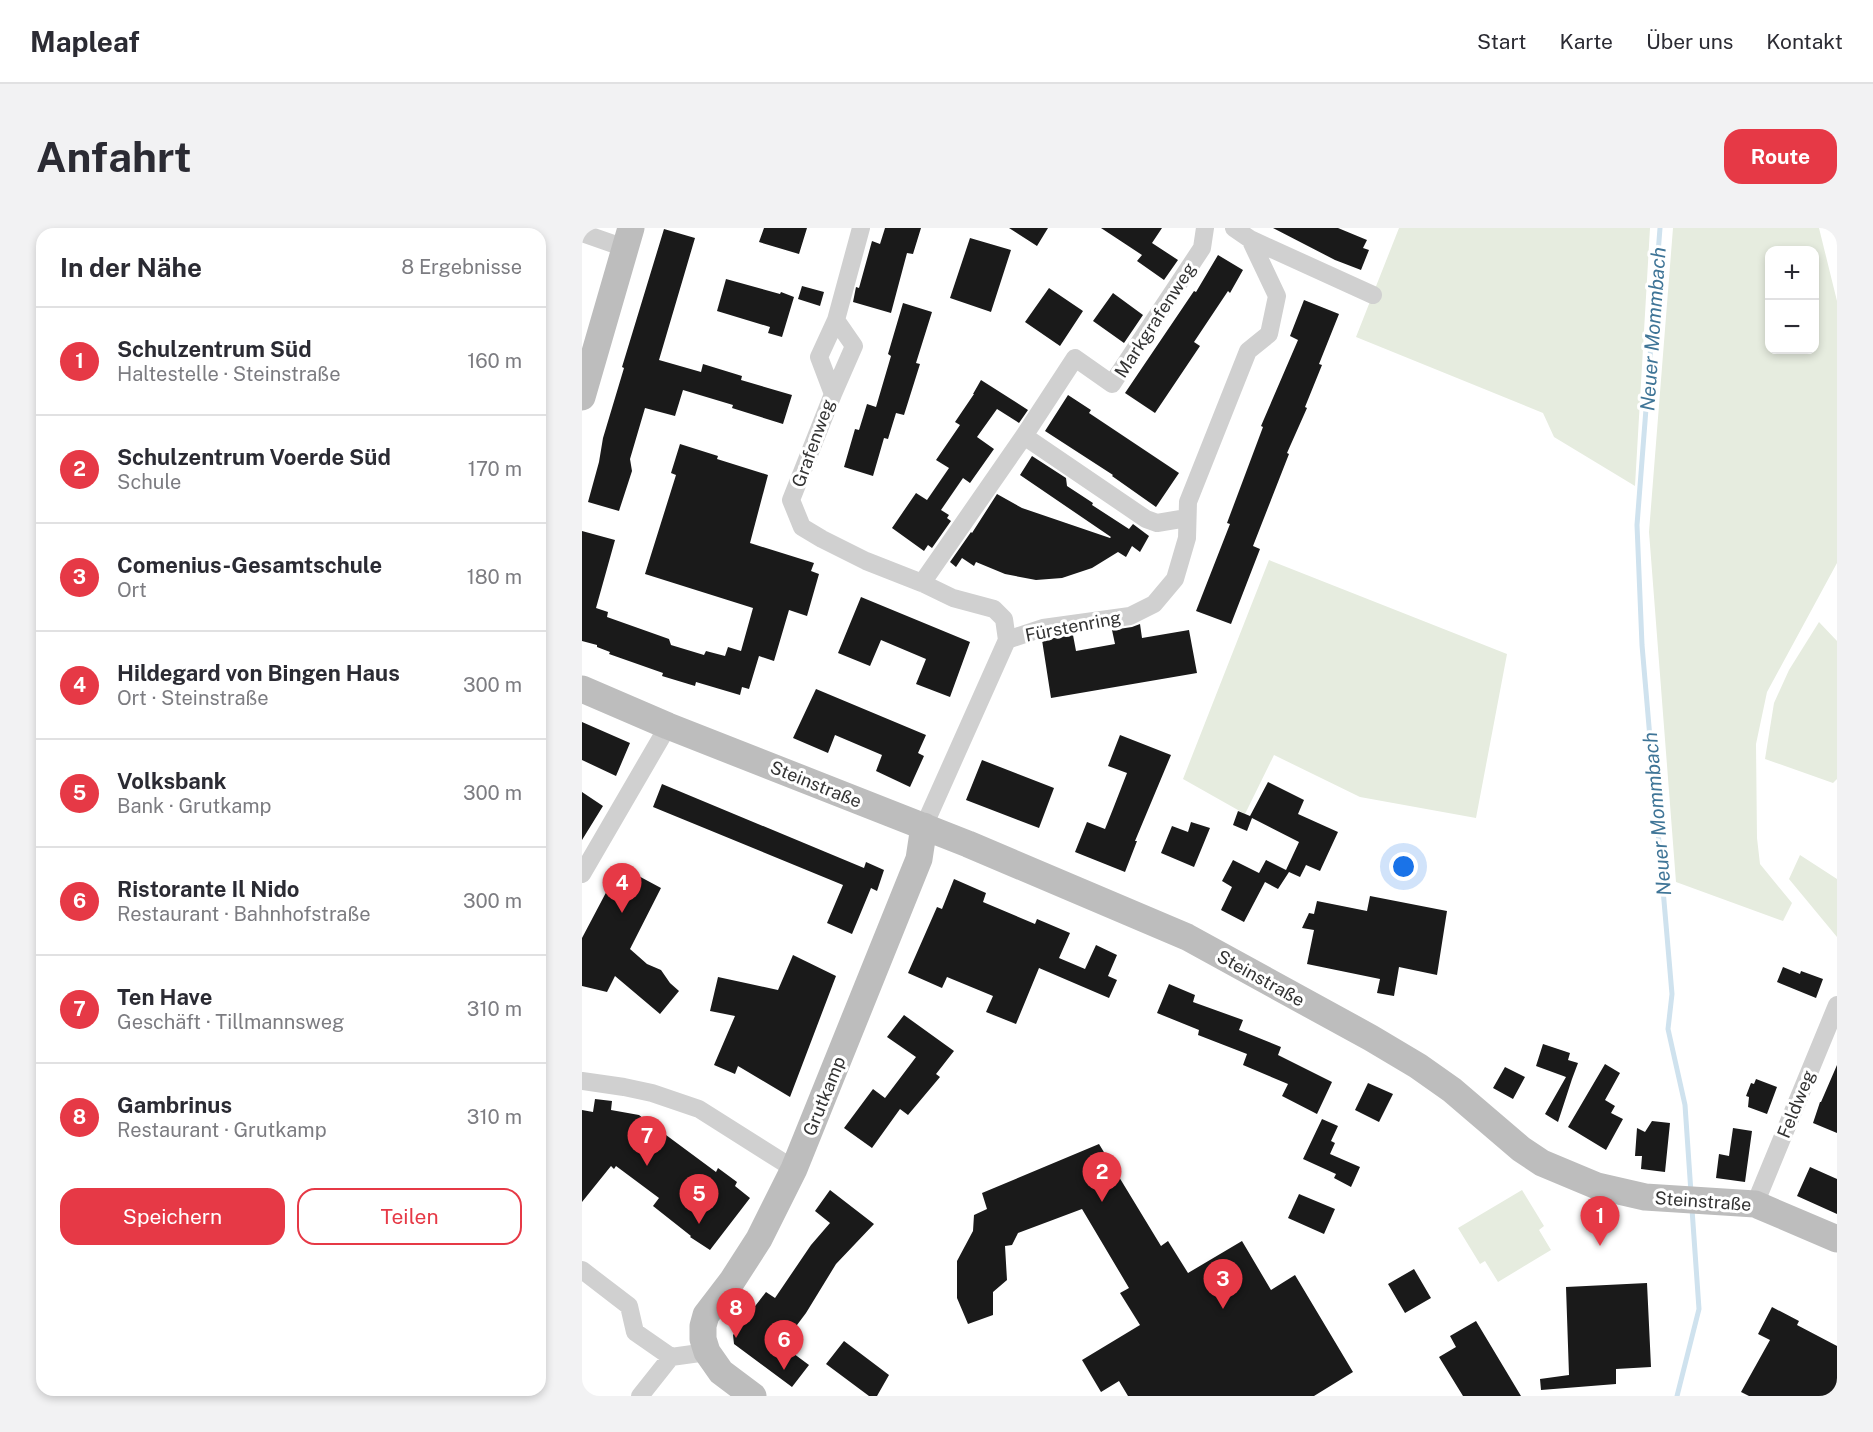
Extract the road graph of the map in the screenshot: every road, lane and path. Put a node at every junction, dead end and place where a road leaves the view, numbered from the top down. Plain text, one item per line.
1 (861, 228) edge
2 (1205, 228) edge
3 (1234, 228) edge
4 (582, 233) edge
5 (628, 238) edge
6 (1250, 239) junction
7 (1373, 295) dead end
8 (836, 320) junction
9 (833, 394) junction
10 (582, 397) edge
11 (1024, 436) junction
12 (1187, 519) junction
13 (922, 583) junction
14 (1007, 640) junction
15 (582, 689) edge
16 (668, 726) junction
17 (924, 826) junction
18 (582, 874) edge
19 (1837, 1005) edge
20 (582, 1081) edge
21 (794, 1169) junction
22 (1755, 1204) junction
23 (1837, 1239) edge
24 (582, 1270) edge
25 (707, 1352) junction
26 (671, 1357) junction
27 (640, 1396) edge
28 (753, 1396) edge

1 - 8 street, Grafenweg
2 - 11 street, Markgrafenweg
3 - 6 street
4 - 5 street
5 - 10 street
6 - 7 street
6 - 12 street, Fürstenring
8 - 9 street, Grafenweg
8 - 9 street
9 - 13 street, Grafenweg
11 - 12 street
11 - 13 street, Markgrafenweg
12 - 14 street, Fürstenring
13 - 14 street, Grafenweg
14 - 17 street, Fürstenring
15 - 16 street, Steinstraße
16 - 17 street, Steinstraße
16 - 18 street
17 - 21 street, Grutkamp
17 - 22 street, Steinstraße
19 - 22 street, Feldweg
20 - 21 street
21 - 25 street, Grutkamp
22 - 23 street, Steinstraße
24 - 26 street
25 - 26 street
25 - 28 street
26 - 27 street

